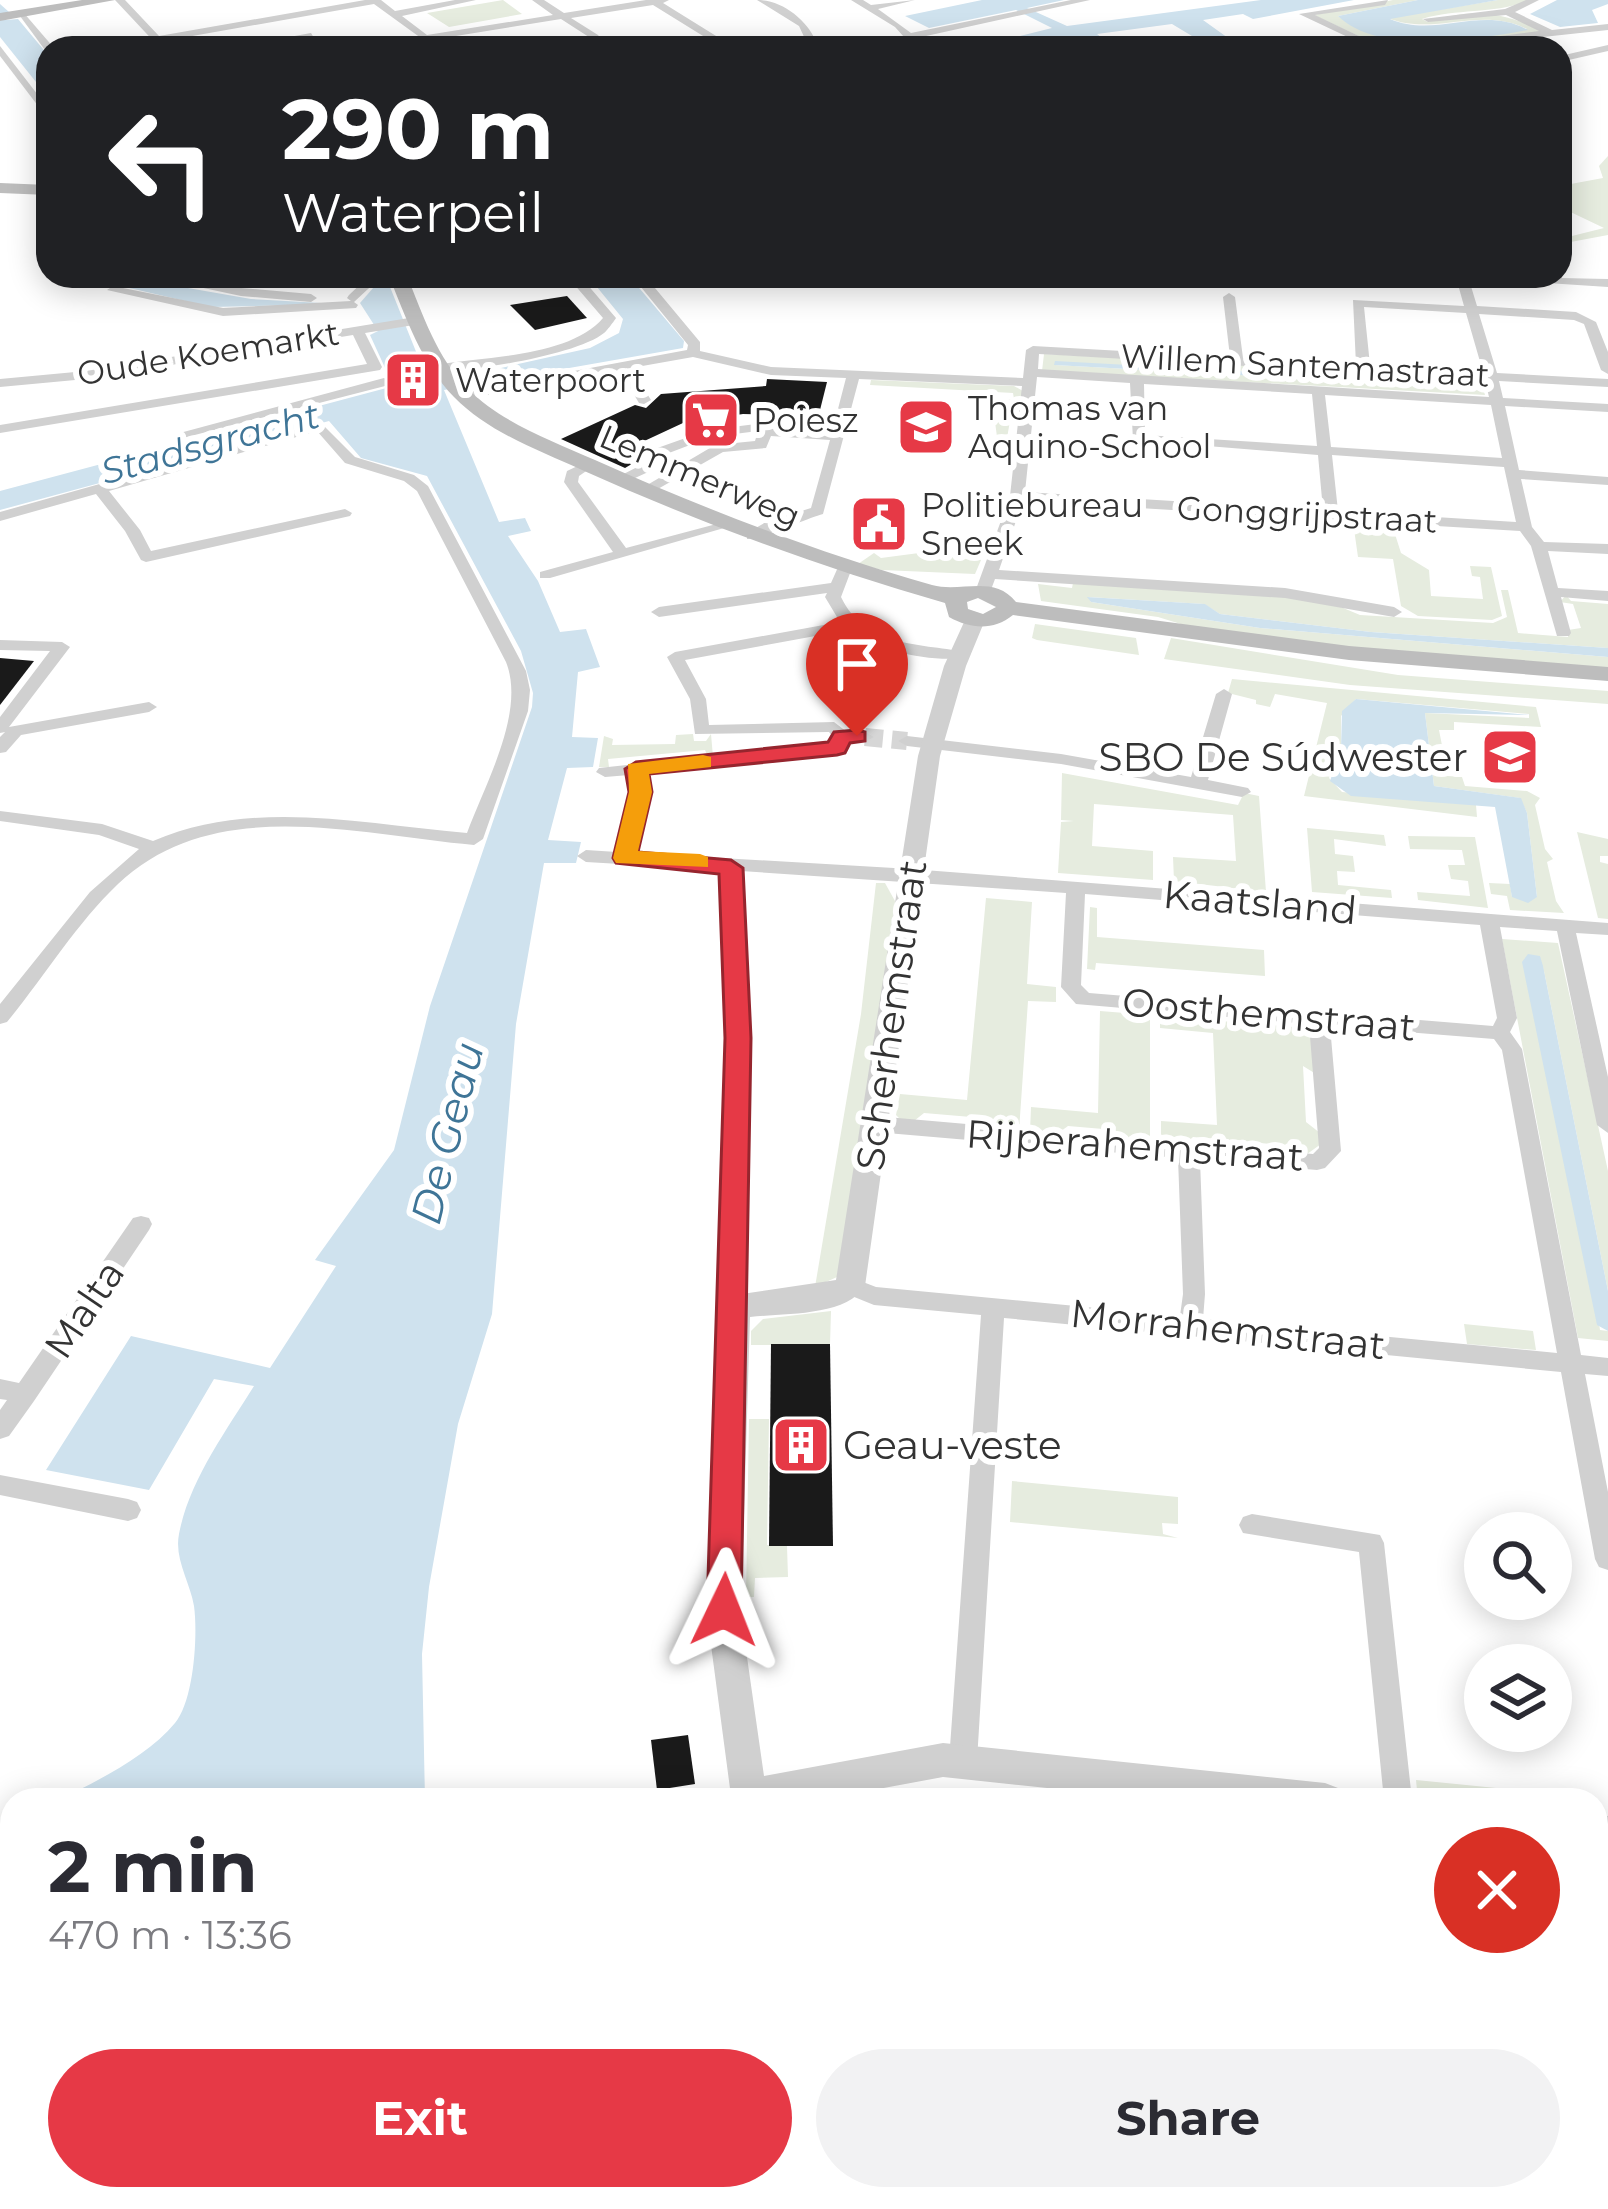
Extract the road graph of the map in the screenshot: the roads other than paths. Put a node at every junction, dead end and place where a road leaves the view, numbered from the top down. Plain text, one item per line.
1 (108, 0) edge
2 (120, 0) edge
3 (471, 0) edge
4 (537, 0) edge
5 (657, 0) edge
6 (762, 0) edge
7 (856, 0) edge
8 (910, 0) edge
9 (1084, 0) edge
10 (1534, 0) edge
11 (375, 1) edge
12 (1385, 2) edge
13 (870, 8) junction
14 (1507, 12) junction
15 (559, 13) junction
16 (394, 14) junction
17 (8, 16) edge
18 (290, 16) junction
19 (1428, 20) dead end
20 (1608, 28) edge
21 (1552, 34) junction
22 (154, 36) edge
23 (198, 36) edge
24 (310, 36) edge
25 (422, 36) edge
26 (435, 36) edge
27 (594, 36) edge
28 (711, 36) edge
29 (808, 36) edge
30 (907, 36) edge
31 (933, 36) edge
32 (1353, 36) edge
33 (1532, 36) edge
34 (1555, 36) edge
35 (36, 37) edge
36 (1608, 48) edge
37 (0, 49) edge
38 (1572, 56) edge
39 (36, 99) edge
40 (0, 188) edge
41 (36, 190) edge
42 (1572, 282) edge
43 (1608, 284) edge
44 (116, 288) edge
45 (219, 288) edge
46 (365, 288) edge
47 (401, 288) edge
48 (584, 288) edge
49 (648, 288) edge
50 (1465, 288) edge
51 (1229, 298) dead end
52 (353, 302) junction
53 (1471, 308) junction
54 (408, 322) junction
55 (366, 328) junction
56 (693, 353) junction
57 (1237, 360) junction
58 (1363, 365) junction
59 (624, 367) junction
60 (1608, 370) edge
61 (854, 373) junction
62 (1491, 375) junction
63 (1030, 377) junction
64 (1137, 379) junction
65 (294, 380) junction
66 (0, 382) edge
67 (384, 382) dead end
68 (455, 382) junction
69 (1608, 382) edge
70 (1318, 389) junction
71 (644, 400) dead end
72 (1496, 400) junction
73 (306, 403) junction
74 (1608, 408) edge
75 (0, 429) edge
76 (765, 431) junction
77 (183, 434) dead end
78 (834, 436) junction
79 (1324, 449) junction
80 (652, 464) junction
81 (588, 465) junction
82 (1512, 468) junction
83 (671, 472) junction
84 (620, 480) junction
85 (1608, 482) edge
86 (100, 489) junction
87 (644, 491) junction
88 (1017, 496) junction
89 (345, 513) dead end
90 (1331, 515) junction
91 (0, 517) edge
92 (724, 526) junction
93 (1525, 527) junction
94 (752, 536) junction
95 (1539, 547) junction
96 (617, 549) junction
97 (1608, 549) edge
98 (545, 575) dead end
99 (838, 577) junction
100 (986, 583) junction
101 (1551, 592) junction
102 (1608, 596) edge
103 (956, 599) junction
104 (1008, 608) junction
105 (659, 612) dead end
106 (1394, 612) dead end
107 (975, 620) junction
108 (850, 625) junction
109 (1563, 633) dead end
110 (1203, 634) junction
111 (0, 645) edge
112 (959, 655) junction
113 (1608, 674) edge
114 (1608, 688) edge
115 (1224, 694) dead end
116 (149, 707) dead end
117 (0, 728) edge
118 (842, 737) junction
119 (865, 737) tunnel mouth
120 (920, 743) junction
121 (0, 748) edge
122 (636, 769) junction
123 (604, 772) dead end
124 (1198, 784) junction
125 (1242, 792) dead end
126 (0, 816) edge
127 (151, 847) junction
128 (586, 856) dead end
129 (625, 858) junction
130 (731, 868) junction
131 (911, 875) junction
132 (1076, 888) junction
133 (1489, 920) junction
134 (1565, 926) junction
135 (1608, 929) edge
136 (0, 1017) edge
137 (1319, 1018) junction
138 (1597, 1026) edge
139 (1500, 1033) junction
140 (875, 1124) junction
141 (1608, 1125) edge
142 (1189, 1152) junction
143 (141, 1224) dead end
144 (850, 1286) junction
145 (993, 1306) junction
146 (734, 1307) junction
147 (1190, 1326) junction
148 (1571, 1363) junction
149 (1608, 1367) edge
150 (0, 1389) edge
151 (26, 1394) junction
152 (0, 1430) edge
153 (0, 1485) edge
154 (128, 1510) dead end
155 (1252, 1525) dead end
156 (1608, 1559) edge
157 (963, 1761) junction
158 (748, 1788) edge
159 (800, 1788) edge
160 (1213, 1788) edge
161 (1397, 1788) edge

1 - 17 main road
2 - 22 street
3 - 16 street
4 - 15 street
5 - 15 street
5 - 28 street
6 - 29 street
7 - 13 street
8 - 13 street
9 - 31 street
10 - 14 street
11 - 16 street
11 - 18 street
12 - 32 street
13 - 30 street
14 - 19 street
14 - 21 street
15 - 26 street
15 - 27 street
16 - 25 street
17 - 35 street
18 - 23 street
18 - 24 street
20 - 21 street
21 - 33 street
21 - 34 street
36 - 38 street
37 - 39 street
40 - 41 main road
42 - 43 street
44 - 52 street
45 - 52 street
46 - 52 street
47 - 54 main road
48 - 68 street
49 - 56 street
50 - 53 street
51 - 57 street
52 - 55 street
53 - 58 street
53 - 60 street
53 - 62 street
54 - 55 street, Oude Koemarkt
54 - 68 main road
55 - 65 street
55 - 66 street, Oude Koemarkt
56 - 59 street
56 - 61 street
57 - 58 street, Willem Santemastraat
57 - 63 street, Willem Santemastraat
58 - 62 street, Willem Santemastraat
59 - 68 street
59 - 71 street
61 - 63 street
61 - 78 street
62 - 69 street, Willem Santemastraat
62 - 72 street
63 - 64 street
63 - 88 street
64 - 70 street
64 - 79 street
65 - 73 street
65 - 75 street
67 - 73 street
68 - 81 main road, Lemmerweg
70 - 72 street
70 - 79 street
72 - 74 street
72 - 82 street
73 - 77 street
76 - 78 street
76 - 80 street
76 - 83 street
78 - 94 street
79 - 82 street
79 - 90 street
80 - 83 street
80 - 84 street
81 - 84 main road, Lemmerweg
81 - 96 street
82 - 85 street
82 - 93 street
83 - 87 street
84 - 87 main road, Lemmerweg
86 - 89 street
86 - 91 street
86 - 127 street
87 - 92 main road, Lemmerweg
88 - 90 street, Gonggrijpstraat
88 - 100 street
90 - 93 street, Gonggrijpstraat
92 - 94 main road, Lemmerweg
92 - 96 street
93 - 95 street
94 - 99 main road, Lemmerweg
95 - 97 street
95 - 101 street
96 - 98 street
99 - 103 main road, Lemmerweg
99 - 105 street
99 - 108 street
100 - 103 main road
100 - 104 main road
100 - 106 street
101 - 102 street
101 - 109 street
103 - 107 main road
104 - 107 main road
104 - 110 main road
107 - 112 street, Scherhemstraat
108 - 112 street
108 - 118 street
110 - 113 main road
110 - 114 main road
111 - 117 street
112 - 120 street, Scherhemstraat
115 - 124 street
116 - 121 street
118 - 119 street
118 - 122 street
120 - 124 street
120 - 131 street, Scherhemstraat
122 - 123 street
122 - 129 street
124 - 125 street
126 - 127 street
127 - 136 street
128 - 129 street, Kaatsland
129 - 130 street, Kaatsland
130 - 131 street, Kaatsland
130 - 146 street
131 - 132 street, Kaatsland
131 - 140 street, Scherhemstraat
132 - 133 street, Kaatsland
132 - 137 street, Oosthemstraat
133 - 134 street, Kaatsland
133 - 139 street
134 - 135 street, Kaatsland
134 - 138 street
137 - 139 street, Oosthemstraat
137 - 142 street, Rijperahemstraat
138 - 141 street
139 - 148 street
140 - 142 street, Rijperahemstraat
140 - 144 street, Scherhemstraat
142 - 147 street
143 - 151 street, Malta
144 - 145 street, Morrahemstraat
144 - 146 street
145 - 147 street, Morrahemstraat
145 - 157 street
146 - 158 street
147 - 148 street, Morrahemstraat
148 - 149 street, Morrahemstraat
148 - 156 street
150 - 151 street, Malta
151 - 152 street, Malta
153 - 154 street
155 - 161 street
157 - 159 street
157 - 160 street

